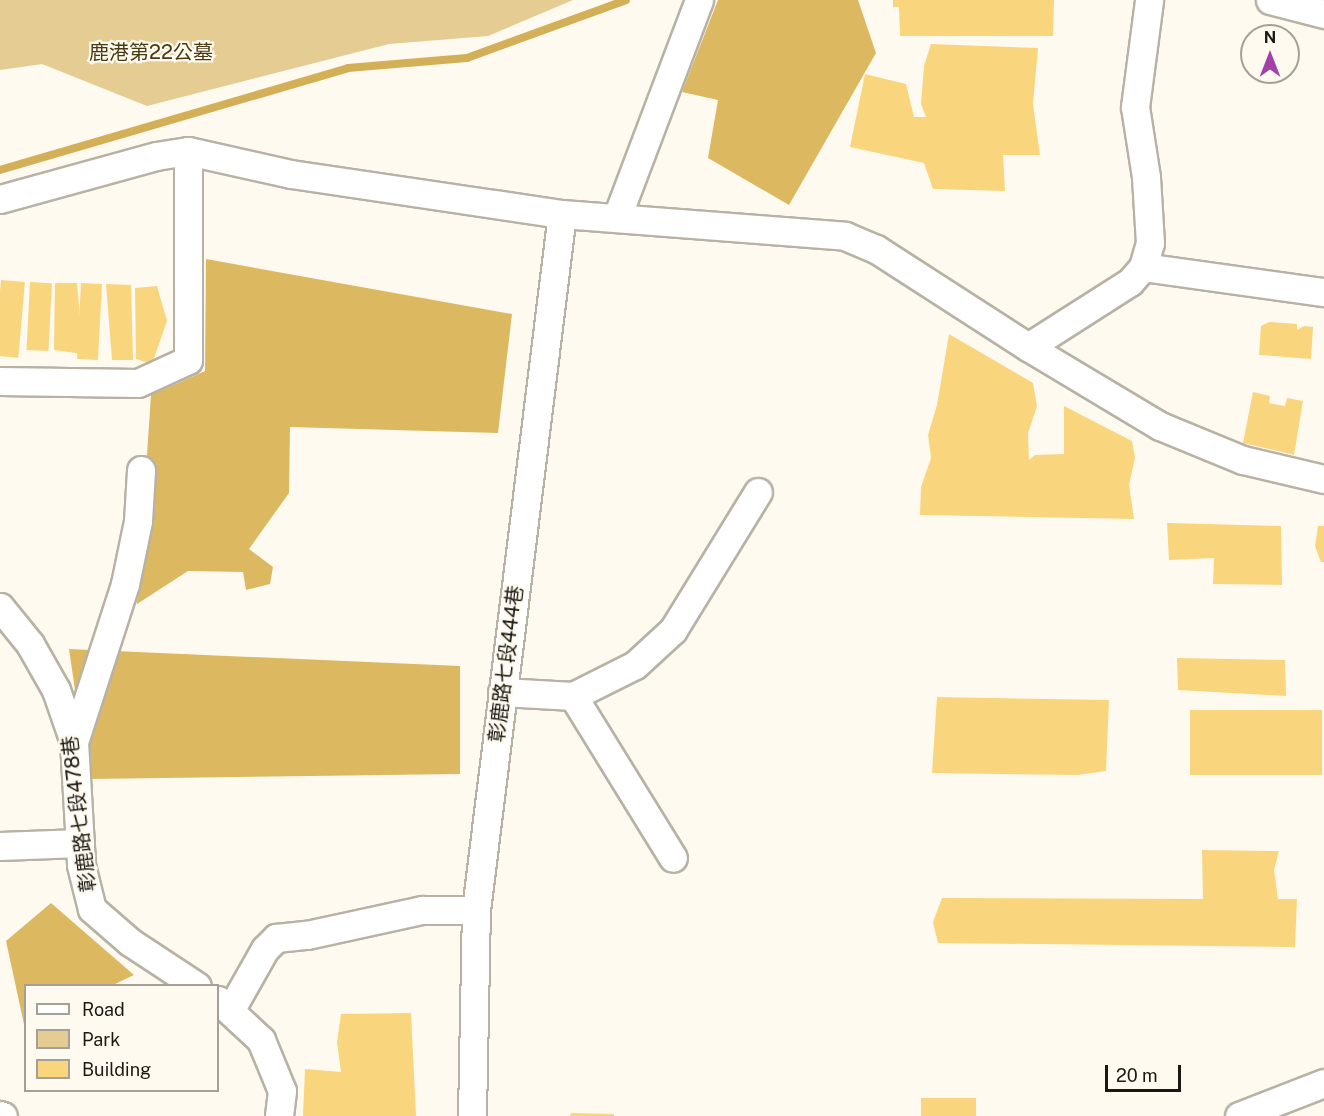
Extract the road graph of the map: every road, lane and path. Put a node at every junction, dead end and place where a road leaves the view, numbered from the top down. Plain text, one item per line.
1 (699, 0) edge
2 (1149, 0) edge
3 (1270, 0) edge
4 (1324, 14) edge
5 (188, 150) junction
6 (0, 200) edge
7 (561, 214) junction
8 (617, 216) junction
9 (1143, 267) junction
10 (1324, 292) edge
11 (1028, 347) junction
12 (0, 381) edge
13 (141, 470) dead end
14 (1324, 479) edge
15 (758, 492) dead end
16 (0, 607) edge
17 (502, 692) junction
18 (573, 696) junction
19 (74, 742) junction
20 (80, 843) junction
21 (0, 846) edge
22 (673, 858) dead end
23 (476, 910) junction
24 (194, 984) edge
25 (224, 1004) edge
26 (1324, 1083) edge
27 (279, 1116) edge
28 (472, 1116) edge
29 (1239, 1116) edge

1 - 8 street
2 - 9 street
3 - 4 street
5 - 6 street
5 - 7 street
5 - 12 street
7 - 8 street
7 - 17 street, 彰鹿路七段444巷
8 - 11 street
9 - 10 street
9 - 11 street
11 - 14 street
13 - 19 street
15 - 18 street
16 - 19 street, 彰鹿路七段478巷
17 - 18 street
17 - 23 street, 彰鹿路七段444巷
18 - 22 street
19 - 20 street, 彰鹿路七段478巷
20 - 21 street
20 - 24 street, 彰鹿路七段478巷
23 - 25 street
23 - 28 street, 彰鹿路七段444巷
25 - 27 street
26 - 29 street

